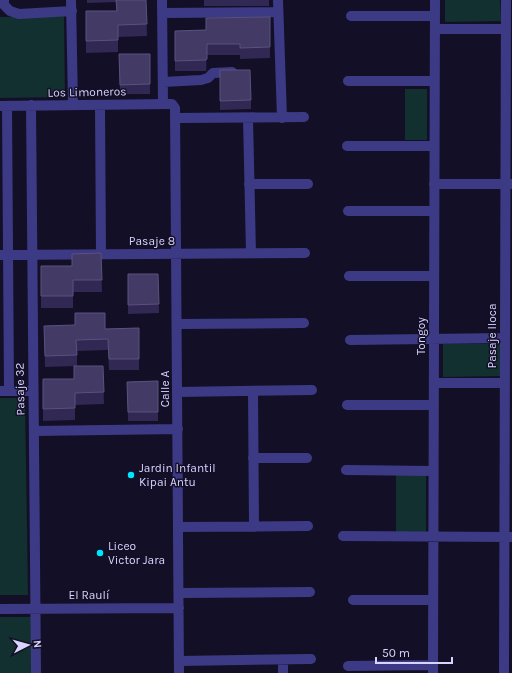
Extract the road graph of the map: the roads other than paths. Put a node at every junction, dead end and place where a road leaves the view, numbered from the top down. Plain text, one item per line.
1 (4, 0) edge
2 (72, 0) edge
3 (162, 0) edge
4 (278, 0) edge
5 (435, 0) edge
6 (506, 0) edge
7 (72, 11) junction
8 (278, 12) junction
9 (162, 13) junction
10 (351, 16) dead end
11 (435, 16) junction
12 (435, 29) junction
13 (506, 29) junction
14 (242, 71) edge
15 (348, 81) dead end
16 (434, 81) junction
17 (163, 82) junction
18 (509, 93) edge
19 (163, 104) junction
20 (31, 105) junction
21 (73, 105) junction
22 (100, 105) junction
23 (3, 106) edge
24 (174, 106) joint
25 (304, 117) dead end
26 (176, 118) junction
27 (248, 118) junction
28 (282, 118) junction
29 (347, 146) dead end
30 (434, 146) junction
31 (250, 184) junction
32 (308, 184) dead end
33 (434, 184) junction
34 (509, 184) edge
35 (4, 186) edge
36 (348, 211) dead end
37 (434, 211) junction
38 (251, 253) junction
39 (305, 253) dead end
40 (101, 254) junction
41 (177, 254) junction
42 (4, 255) edge
43 (32, 255) junction
44 (509, 272) edge
45 (349, 276) dead end
46 (434, 276) junction
47 (304, 323) dead end
48 (177, 324) junction
49 (505, 338) junction
50 (434, 339) junction
51 (350, 340) dead end
52 (434, 383) junction
53 (505, 383) junction
54 (312, 390) dead end
55 (4, 391) edge
56 (33, 391) junction
57 (253, 391) junction
58 (178, 392) junction
59 (347, 404) dead end
60 (434, 405) junction
61 (178, 430) junction
62 (34, 431) junction
63 (508, 446) edge
64 (253, 458) junction
65 (307, 458) dead end
66 (346, 470) dead end
67 (433, 471) junction
68 (308, 526) dead end
69 (178, 527) junction
70 (254, 527) junction
71 (344, 536) dead end
72 (433, 536) junction
73 (508, 536) edge
74 (310, 592) dead end
75 (179, 593) junction
76 (353, 600) dead end
77 (433, 600) junction
78 (179, 608) junction
79 (0, 609) edge
80 (35, 609) junction
81 (508, 626) edge
82 (283, 660) junction
83 (311, 660) dead end
84 (179, 661) junction
85 (348, 666) dead end
86 (433, 669) edge
87 (36, 673) edge
88 (179, 673) edge
89 (283, 673) edge
90 (504, 673) edge

1 - 7 street
2 - 7 street
3 - 9 street
4 - 8 street
5 - 11 street, Tongoy
6 - 13 street, Pasaje Iloca
7 - 21 street
8 - 9 street
8 - 28 street
9 - 17 street
10 - 11 street
11 - 12 street, Tongoy
12 - 13 street
12 - 16 street, Tongoy
13 - 18 street, Pasaje Iloca
14 - 17 street
15 - 16 street
16 - 30 street, Tongoy
17 - 19 street
18 - 34 street, Pasaje Iloca
19 - 22 street, Los Limoneros
19 - 24 street, Los Limoneros
20 - 21 street, Los Limoneros
20 - 23 street, Los Limoneros
20 - 43 street, Pasaje 32
21 - 22 street, Los Limoneros
22 - 40 street
23 - 35 street
24 - 26 street, Calle A
25 - 28 street
26 - 27 street
26 - 41 street, Calle A
27 - 28 street
27 - 31 street
29 - 30 street
30 - 33 street, Tongoy
31 - 32 street
31 - 38 street
33 - 34 street
33 - 37 street, Tongoy
34 - 44 street, Pasaje Iloca
35 - 42 street
36 - 37 street
37 - 46 street, Tongoy
38 - 39 street, Pasaje 8
38 - 41 street, Pasaje 8
40 - 41 street, Pasaje 8
40 - 43 street, Pasaje 8
41 - 48 street, Calle A
42 - 43 street, Pasaje 8
42 - 55 street
43 - 56 street, Pasaje 32
44 - 49 street, Pasaje Iloca
45 - 46 street
46 - 50 street, Tongoy
47 - 48 street
48 - 58 street, Calle A
49 - 50 street
49 - 53 street, Pasaje Iloca
50 - 51 street
50 - 52 street, Tongoy
52 - 53 street
52 - 60 street, Tongoy
53 - 63 street, Pasaje Iloca
54 - 57 street
55 - 56 street
56 - 62 street, Pasaje 32
57 - 58 street
57 - 64 street
58 - 61 street, Calle A
59 - 60 street
60 - 67 street, Tongoy
61 - 62 street
61 - 69 street, Calle A
62 - 80 street, Pasaje 32
63 - 73 street, Pasaje Iloca
64 - 65 street
64 - 70 street
66 - 67 street
67 - 72 street, Tongoy
68 - 70 street
69 - 70 street
69 - 75 street, Calle A
71 - 72 street
72 - 73 street
72 - 77 street, Tongoy
73 - 81 street, Pasaje Iloca
74 - 75 street
75 - 78 street, Calle A
76 - 77 street
77 - 86 street, Tongoy
78 - 80 street, El Raulí
78 - 84 street, Calle A
79 - 80 street, El Raulí
80 - 87 street, Pasaje 32
81 - 90 street, Pasaje Iloca
82 - 83 street
82 - 84 street
82 - 89 street
84 - 88 street, Calle A
85 - 86 street

